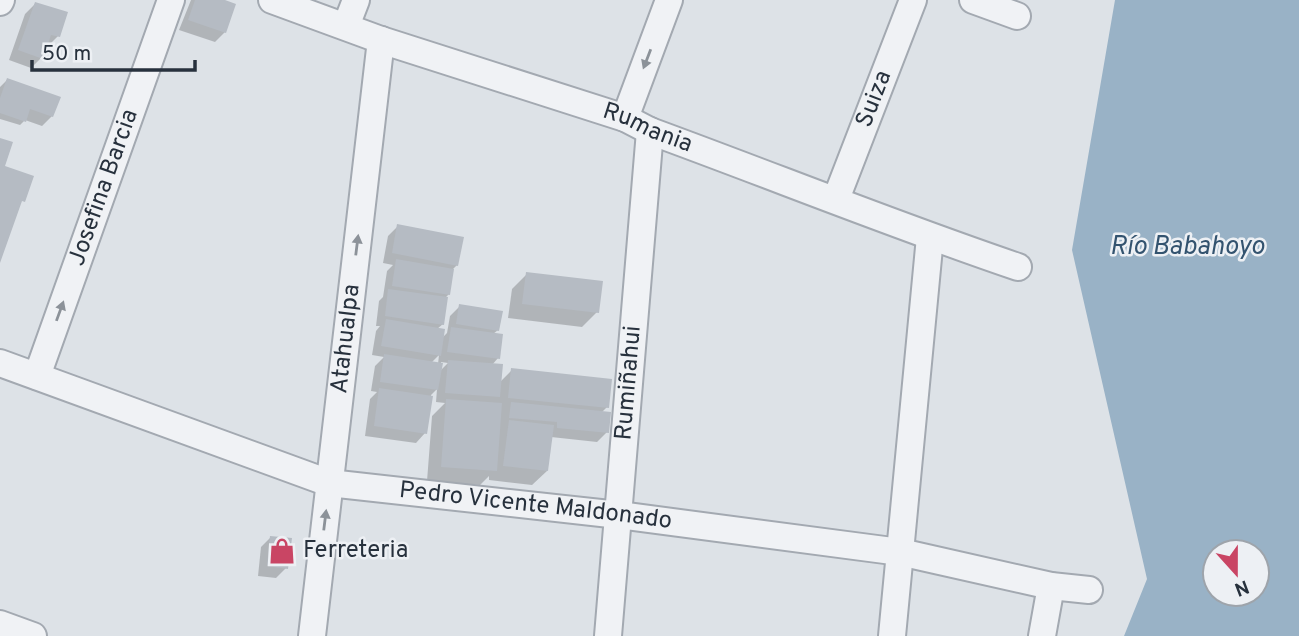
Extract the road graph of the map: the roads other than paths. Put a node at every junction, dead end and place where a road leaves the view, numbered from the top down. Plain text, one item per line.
1 (171, 0) edge
2 (272, 0) edge
3 (356, 0) edge
4 (669, 0) edge
5 (913, 0) edge
6 (973, 0) edge
7 (1017, 16) dead end
8 (346, 26) junction
9 (381, 40) junction
10 (625, 118) junction
11 (650, 131) junction
12 (836, 199) junction
13 (930, 237) junction
14 (1018, 267) dead end
15 (0, 363) edge
16 (37, 376) junction
17 (329, 483) junction
18 (619, 515) junction
19 (900, 552) junction
20 (1051, 586) junction
21 (1089, 590) dead end
22 (0, 624) edge
23 (33, 636) edge
24 (312, 636) edge
25 (608, 636) edge
26 (892, 636) edge
27 (1042, 636) edge

16 -> 1 street, Josefina Barcia
2 - 8 street, Rumania
3 - 8 street
4 -> 10 street
5 - 12 street, Suiza
6 - 7 street
8 - 9 street, Rumania
9 - 10 street, Rumania
17 -> 9 street, Atahualpa
10 - 11 street, Rumania
11 - 12 street, Rumania
11 - 18 street, Rumiñahui
12 - 13 street, Rumania
13 - 14 street, Rumania
13 - 19 street
15 - 16 street, Pedro Vicente Maldonado
16 - 17 street, Pedro Vicente Maldonado
17 - 18 street, Pedro Vicente Maldonado
24 -> 17 street, Atahualpa
18 - 19 street, Pedro Vicente Maldonado
18 - 25 street, Rumiñahui
19 - 20 street, Pedro Vicente Maldonado
19 - 26 street
20 - 21 street, Pedro Vicente Maldonado
20 - 27 street
22 - 23 street

